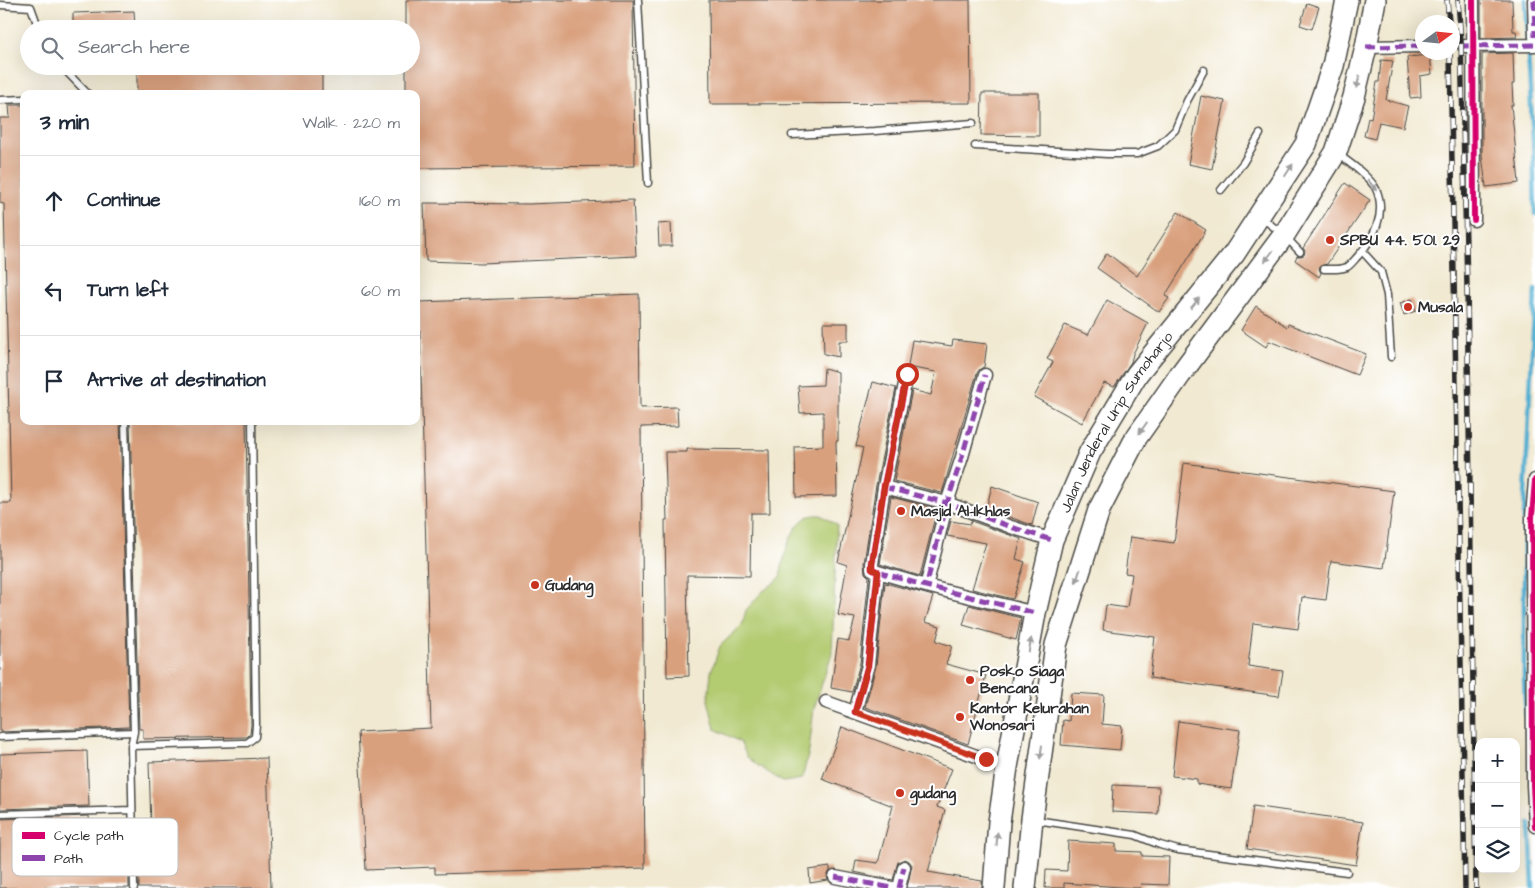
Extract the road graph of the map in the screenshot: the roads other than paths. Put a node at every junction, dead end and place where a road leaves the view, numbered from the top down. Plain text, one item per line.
1 (638, 0) edge
2 (1347, 0) edge
3 (1375, 0) edge
4 (1473, 0) edge
5 (1534, 0) edge
6 (31, 4) edge
7 (0, 5) edge
8 (36, 20) edge
9 (1530, 43) edge
10 (1415, 46) edge
11 (1469, 46) junction
12 (1366, 47) junction
13 (1204, 70) dead end
14 (70, 75) edge
15 (84, 90) edge
16 (20, 98) edge
17 (0, 100) edge
18 (973, 123) dead end
19 (1260, 134) dead end
20 (792, 135) dead end
21 (975, 146) dead end
22 (1336, 152) junction
23 (648, 183) dead end
24 (1221, 190) dead end
25 (1259, 216) junction
26 (1474, 220) dead end
27 (1284, 235) junction
28 (1300, 252) dead end
29 (1362, 252) junction
30 (1324, 269) dead end
31 (1391, 357) dead end
32 (907, 374) dead end
33 (985, 375) dead end
34 (125, 425) edge
35 (252, 425) edge
36 (1535, 480) edge
37 (884, 487) junction
38 (947, 503) junction
39 (1052, 540) junction
40 (878, 572) junction
41 (928, 579) dead end
42 (1035, 613) junction
43 (826, 702) dead end
44 (855, 712) junction
45 (134, 732) junction
46 (0, 737) edge
47 (131, 746) junction
48 (1007, 767) junction
49 (132, 810) junction
50 (0, 814) edge
51 (132, 818) edge
52 (1032, 819) junction
53 (1535, 826) edge
54 (904, 866) dead end
55 (1348, 872) dead end
56 (835, 877) dead end
57 (892, 888) edge
58 (899, 888) edge
59 (994, 888) edge
60 (1025, 888) edge

1 - 23 lane
25 -> 2 highway, Jalan Jenderal Urip Sumoharjo
3 - 12 highway, Jalan Jenderal Urip Sumoharjo
4 - 11 street
5 - 9 street
6 - 7 lane
6 - 8 lane
9 - 11 street
10 - 12 street
11 - 26 street
12 -> 22 highway, Jalan Jenderal Urip Sumoharjo
13 - 21 lane
14 - 15 lane
16 - 17 lane
18 - 20 lane
19 - 24 lane
22 - 27 highway, Jalan Jenderal Urip Sumoharjo
22 -> 29 lane
25 - 27 lane
39 -> 25 highway, Jalan Jenderal Urip Sumoharjo
27 - 28 lane
27 -> 52 highway, Jalan Jenderal Urip Sumoharjo
29 - 30 lane
29 - 31 lane
32 - 37 street
33 - 38 street
34 - 45 lane
35 - 47 lane
36 - 53 street
37 - 38 street
37 - 40 street
38 - 39 street
38 - 41 street
39 - 42 highway, Jalan Jenderal Urip Sumoharjo
40 - 42 street
40 - 44 street
48 -> 42 highway, Jalan Jenderal Urip Sumoharjo
43 - 44 street
44 - 48 street
45 - 46 lane
45 - 47 lane
47 - 49 lane
59 -> 48 highway, Jalan Jenderal Urip Sumoharjo
49 - 50 lane
49 - 51 lane
52 - 55 lane
52 - 60 highway, Jalan Jenderal Urip Sumoharjo
54 - 58 street
56 - 57 street

